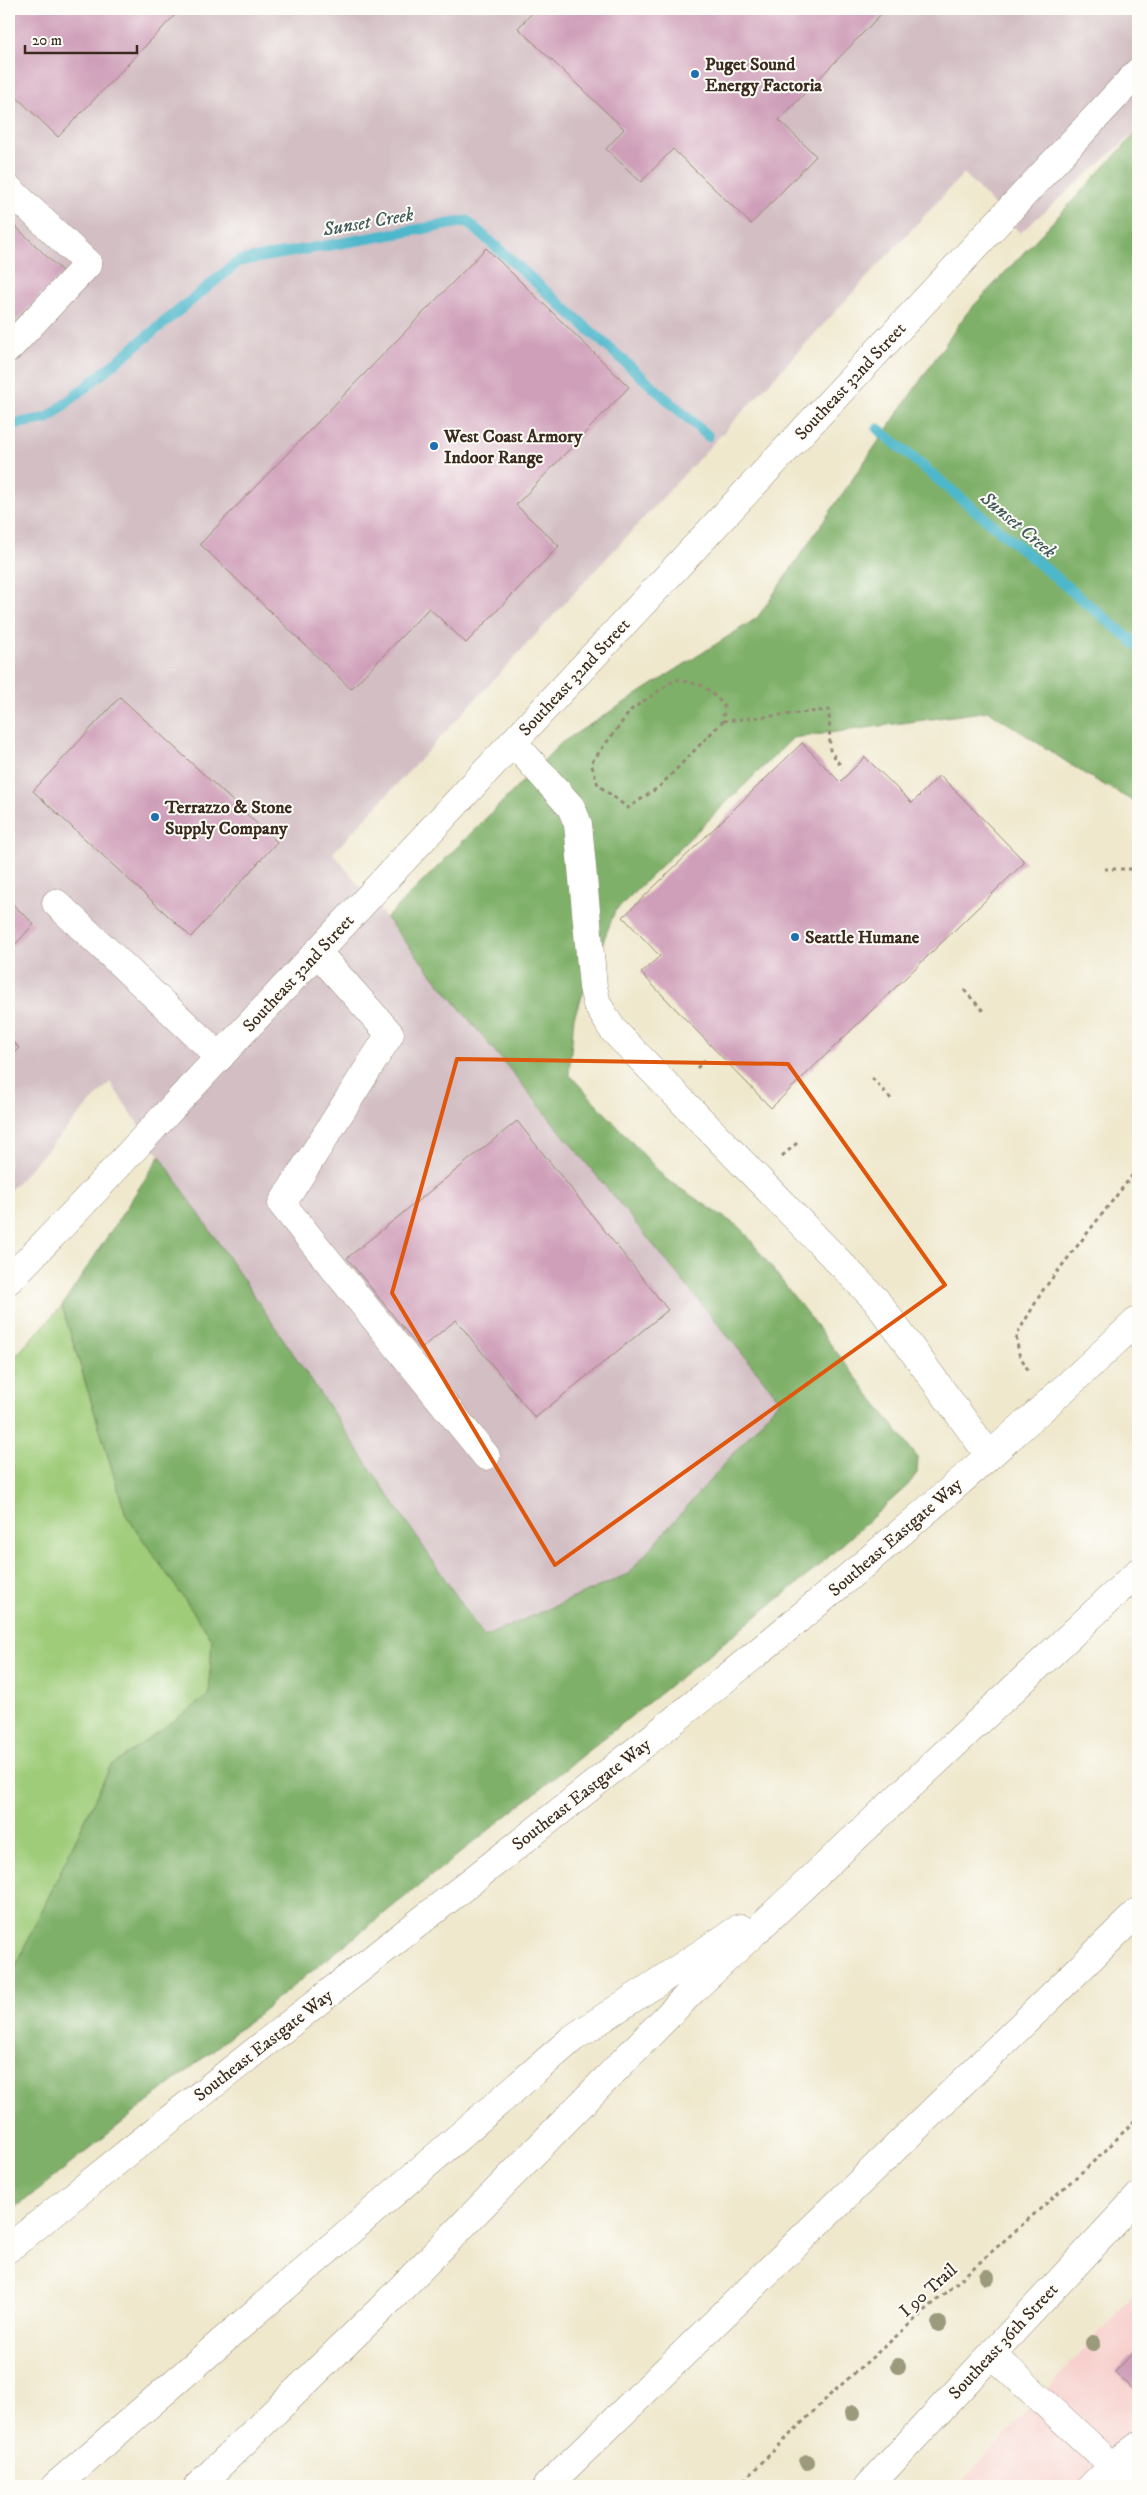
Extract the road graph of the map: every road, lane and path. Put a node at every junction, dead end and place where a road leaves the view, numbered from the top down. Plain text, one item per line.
1 (1138, 72) edge
2 (9, 189) edge
3 (9, 348) edge
4 (723, 721) junction
5 (513, 742) junction
6 (842, 768) dead end
7 (1104, 869) dead end
8 (1138, 870) edge
9 (56, 903) dead end
10 (317, 952) junction
11 (964, 990) dead end
12 (985, 1012) dead end
13 (220, 1057) junction
14 (872, 1078) dead end
15 (894, 1101) dead end
16 (1138, 1168) edge
17 (9, 1280) edge
18 (1138, 1320) edge
19 (1028, 1370) dead end
20 (989, 1455) junction
21 (486, 1456) dead end
22 (1138, 1572) edge
23 (804, 1886) junction
24 (1138, 1912) edge
25 (1138, 2117) edge
26 (1138, 2197) edge
27 (9, 2248) edge
28 (992, 2354) junction
29 (1138, 2446) edge
30 (1112, 2466) junction
31 (55, 2486) edge
32 (198, 2486) edge
33 (547, 2486) edge
34 (738, 2486) edge
35 (868, 2486) edge
36 (1092, 2486) edge
37 (1134, 2486) edge

1 - 5 main road, Southeast 32nd Street
2 - 3 main road
4 - 4 path
4 - 6 path
5 - 10 main road, Southeast 32nd Street
5 - 20 main road
7 - 8 path
9 - 13 main road
10 - 13 main road, Southeast 32nd Street
10 - 21 main road
11 - 12 path
13 - 17 main road, Southeast 32nd Street
14 - 15 path
16 - 19 path
18 - 20 main road, Southeast Eastgate Way
20 - 27 main road, Southeast Eastgate Way
22 - 23 main road
23 - 31 main road
23 - 32 main road
24 - 33 main road
25 - 34 path, I 90 Trail
26 - 28 main road, Southeast 36th Street
28 - 30 main road
28 - 35 main road, Southeast 36th Street
29 - 30 main road
30 - 36 main road
30 - 37 main road

